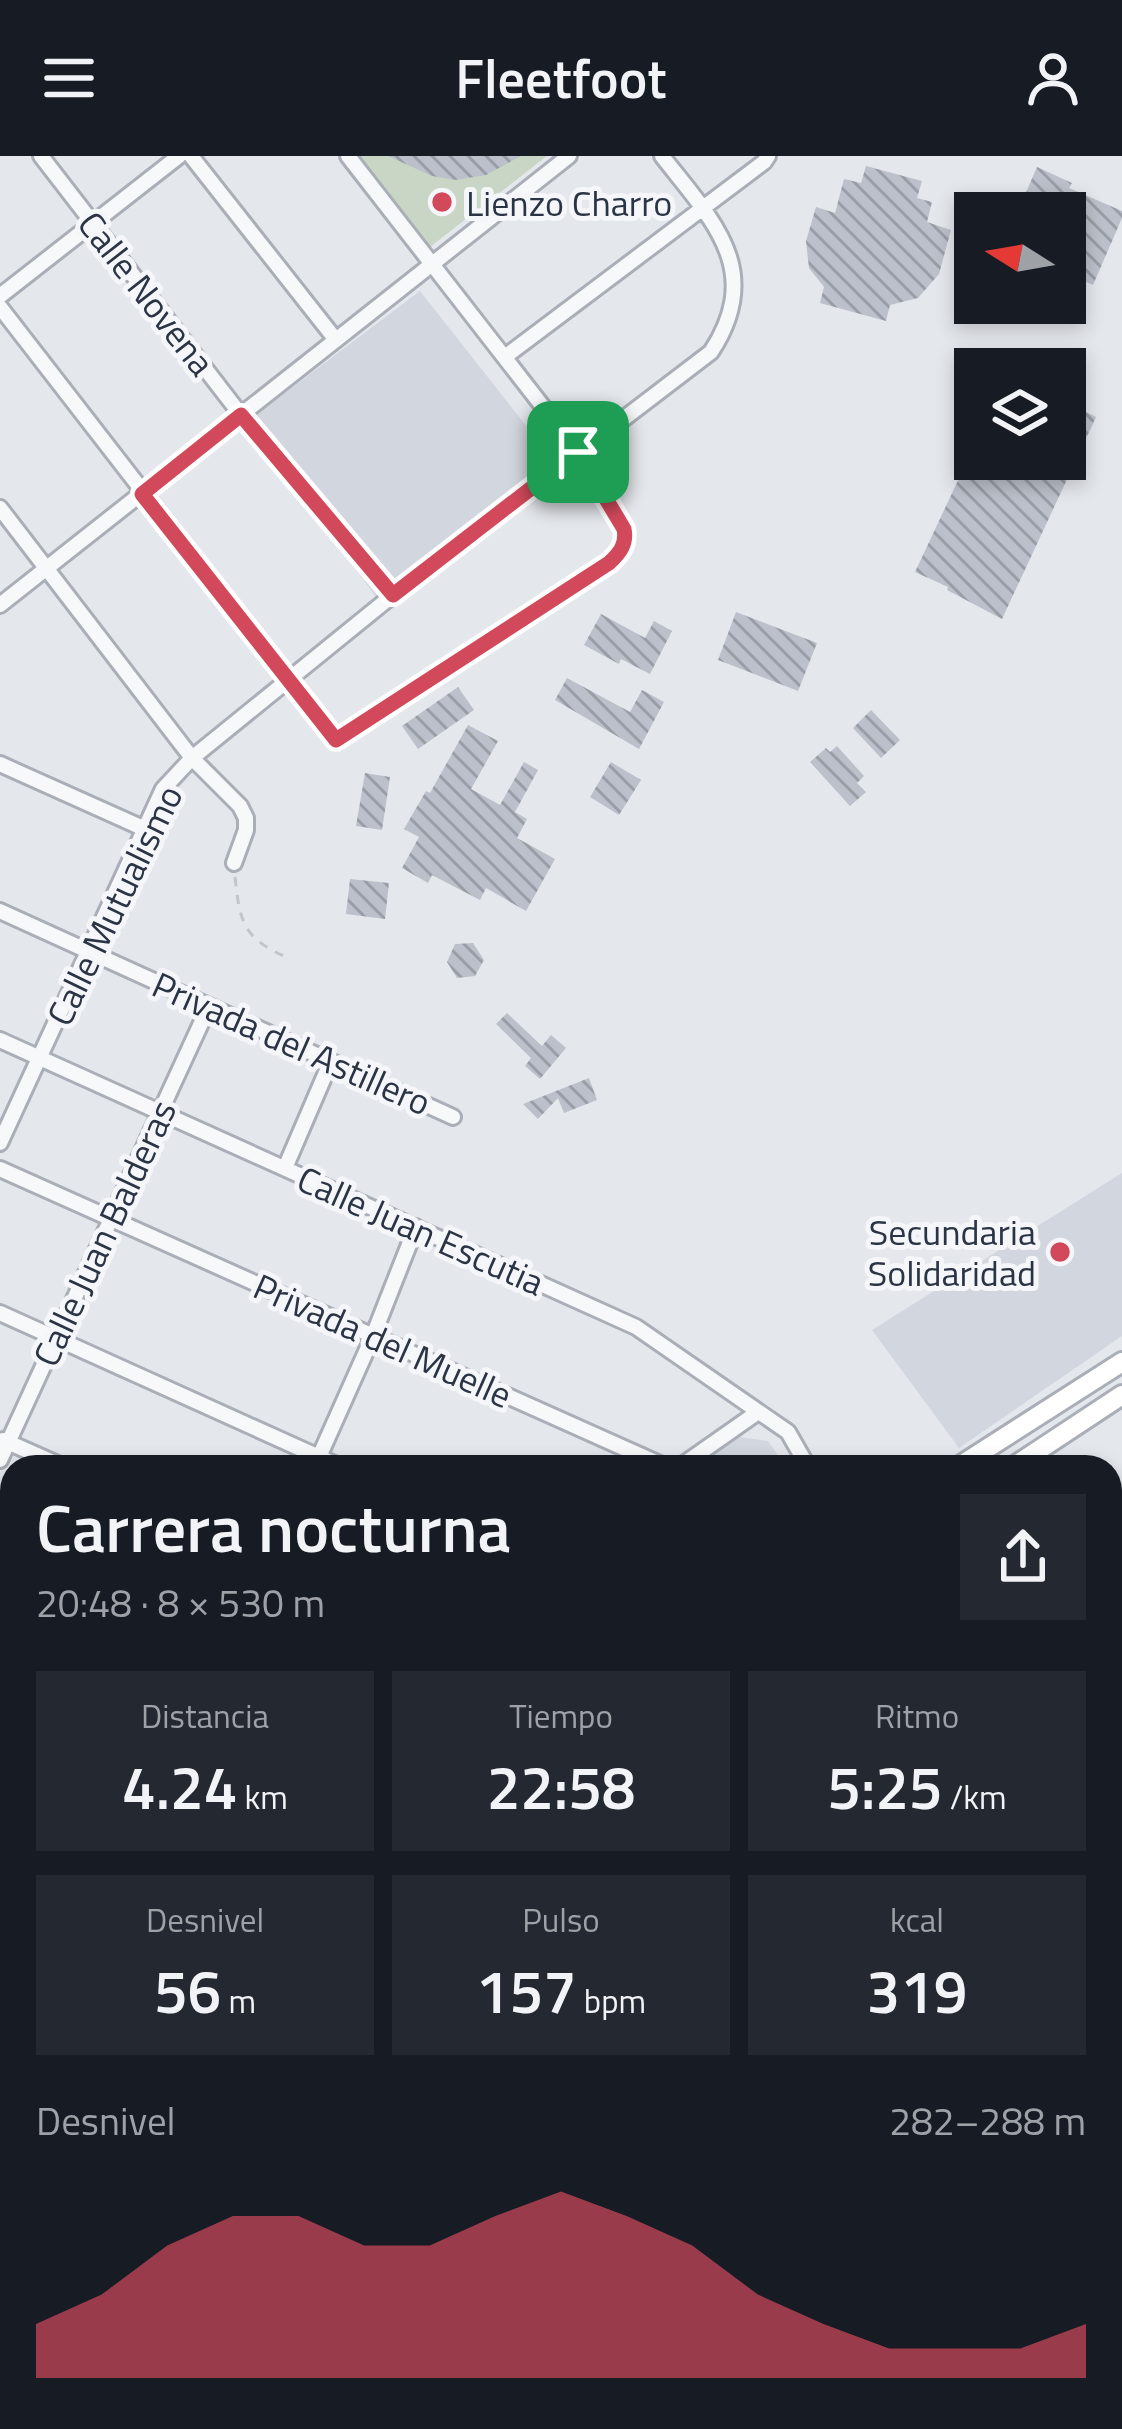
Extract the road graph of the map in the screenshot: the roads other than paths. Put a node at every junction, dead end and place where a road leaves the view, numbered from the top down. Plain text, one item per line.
1 (41, 156) edge
2 (179, 156) edge
3 (191, 156) edge
4 (348, 156) edge
5 (568, 156) edge
6 (662, 156) edge
7 (768, 156) edge
8 (702, 207) junction
9 (94, 223) junction
10 (430, 265) junction
11 (0, 296) edge
12 (0, 307) edge
13 (336, 340) junction
14 (506, 356) junction
15 (241, 415) junction
16 (578, 452) junction
17 (142, 494) junction
18 (0, 508) edge
19 (45, 569) junction
20 (393, 595) junction
21 (0, 605) edge
22 (289, 680) junction
23 (336, 740) road end
24 (193, 758) junction
25 (0, 764) edge
26 (145, 829) junction
27 (234, 863) road end
28 (0, 911) edge
29 (88, 951) junction
30 (208, 1006) junction
31 (0, 1040) edge
32 (39, 1058) junction
33 (331, 1061) junction
34 (160, 1112) junction
35 (453, 1117) dead end
36 (0, 1143) edge
37 (285, 1168) junction
38 (0, 1169) edge
39 (110, 1217) junction
40 (416, 1227) junction
41 (0, 1313) edge
42 (373, 1336) junction
43 (54, 1337) junction
44 (1122, 1362) edge
45 (1122, 1395) edge
46 (758, 1412) junction
47 (1037, 1418) junction
48 (4, 1440) edge
49 (1051, 1442) junction
50 (37, 1455) edge
51 (315, 1455) edge
52 (320, 1455) edge
53 (616, 1455) edge
54 (697, 1455) edge
55 (801, 1455) edge
56 (977, 1455) edge
57 (1031, 1455) edge

1 - 9 street, Calle Novena
2 - 9 street
3 - 13 street
4 - 10 street
5 - 10 street
6 - 8 street, Calle Mutualismo
7 - 8 street
8 - 14 street
8 - 16 street, Calle Mutualismo
9 - 11 street
9 - 15 street, Calle Novena
10 - 13 street
10 - 14 street
12 - 17 street
13 - 15 street
14 - 16 street
15 - 17 street
15 - 20 street, Calle Novena
16 - 20 street, Calle Mutualismo
16 - 23 street
17 - 19 street
17 - 22 street
18 - 19 street
19 - 21 street
19 - 24 street
20 - 22 street, Calle Mutualismo
22 - 24 street, Calle Mutualismo
24 - 26 street, Calle Mutualismo
24 - 27 street
25 - 26 street
26 - 29 street, Calle Mutualismo
28 - 29 street, Privada del Astillero
29 - 30 street, Privada del Astillero
29 - 32 street, Calle Mutualismo
30 - 33 street, Privada del Astillero
30 - 34 street, Calle Juan Balderas
31 - 32 street, Calle Juan Escutia
32 - 34 street, Calle Juan Escutia
32 - 36 street, Calle Mutualismo
33 - 35 street, Privada del Astillero
33 - 37 street
34 - 37 street, Calle Juan Escutia
34 - 39 street, Calle Juan Balderas
37 - 40 street, Calle Juan Escutia
38 - 39 street, Privada del Muelle
39 - 42 street, Privada del Muelle
39 - 43 street, Calle Juan Balderas
40 - 42 street
40 - 46 street, Calle Juan Escutia
41 - 43 street
42 - 52 street
42 - 53 street, Privada del Muelle
43 - 48 street, Calle Juan Balderas
43 - 51 street
44 - 47 main road
45 - 49 main road
46 - 54 street, Privada del Muelle
46 - 55 street, Calle Juan Escutia
47 - 49 main road
47 - 56 main road
48 - 50 street
49 - 57 main road

